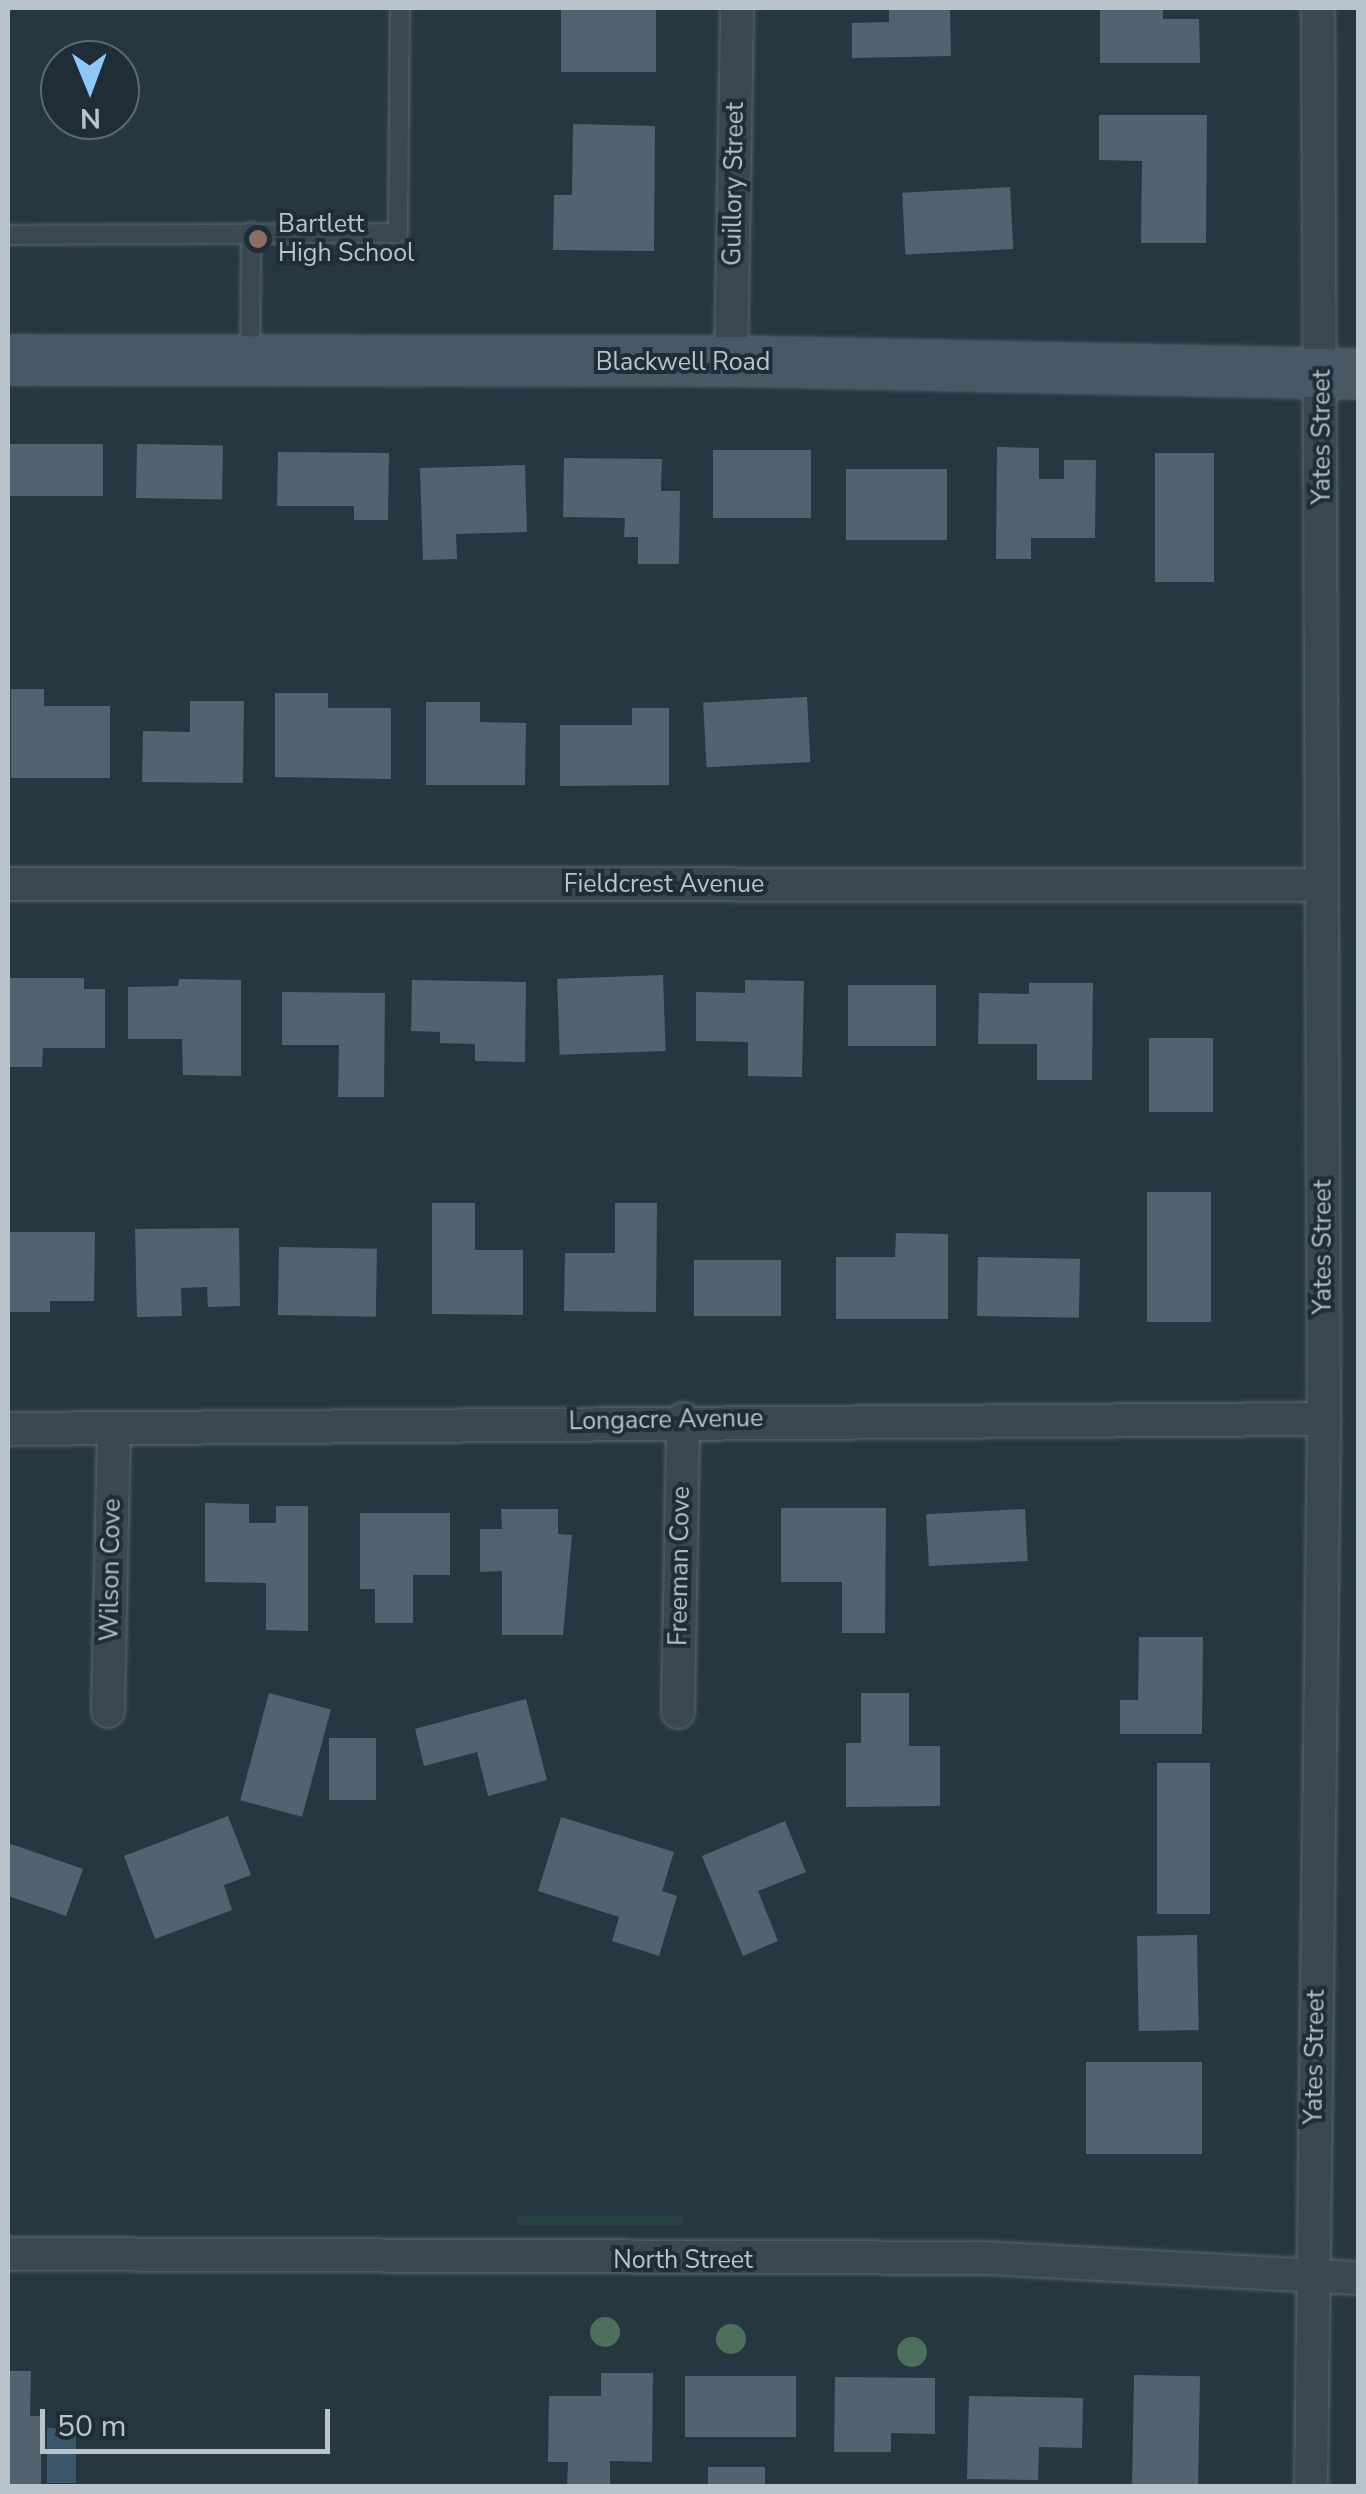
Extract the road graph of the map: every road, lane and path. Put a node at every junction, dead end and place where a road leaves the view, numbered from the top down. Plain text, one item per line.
1 (400, 8) edge
2 (737, 8) edge
3 (1318, 8) edge
4 (251, 232) junction
5 (8, 235) edge
6 (250, 359) junction
7 (8, 360) edge
8 (731, 361) junction
9 (1340, 373) edge
10 (8, 884) edge
11 (1320, 885) junction
12 (1324, 1418) junction
13 (683, 1419) junction
14 (8, 1429) edge
15 (114, 1429) junction
16 (108, 1712) dead end
17 (678, 1712) dead end
18 (8, 2254) edge
19 (1358, 2278) edge
20 (1312, 2279) junction
21 (1311, 2486) edge

1 - 4 lane
2 - 8 street, Guillory Street
3 - 9 street, Yates Street
4 - 5 lane
4 - 6 lane
6 - 7 street, Blackwell Road
6 - 8 street, Blackwell Road
8 - 9 street, Blackwell Road
9 - 11 street, Yates Street
10 - 11 street, Fieldcrest Avenue
11 - 12 street, Yates Street
12 - 13 street, Longacre Avenue
12 - 20 street, Yates Street
13 - 15 street, Longacre Avenue
13 - 17 street, Freeman Cove
14 - 15 street, Longacre Avenue
15 - 16 street, Wilson Cove
18 - 20 street, North Street
19 - 20 street, North Street
20 - 21 street, Yates Street

